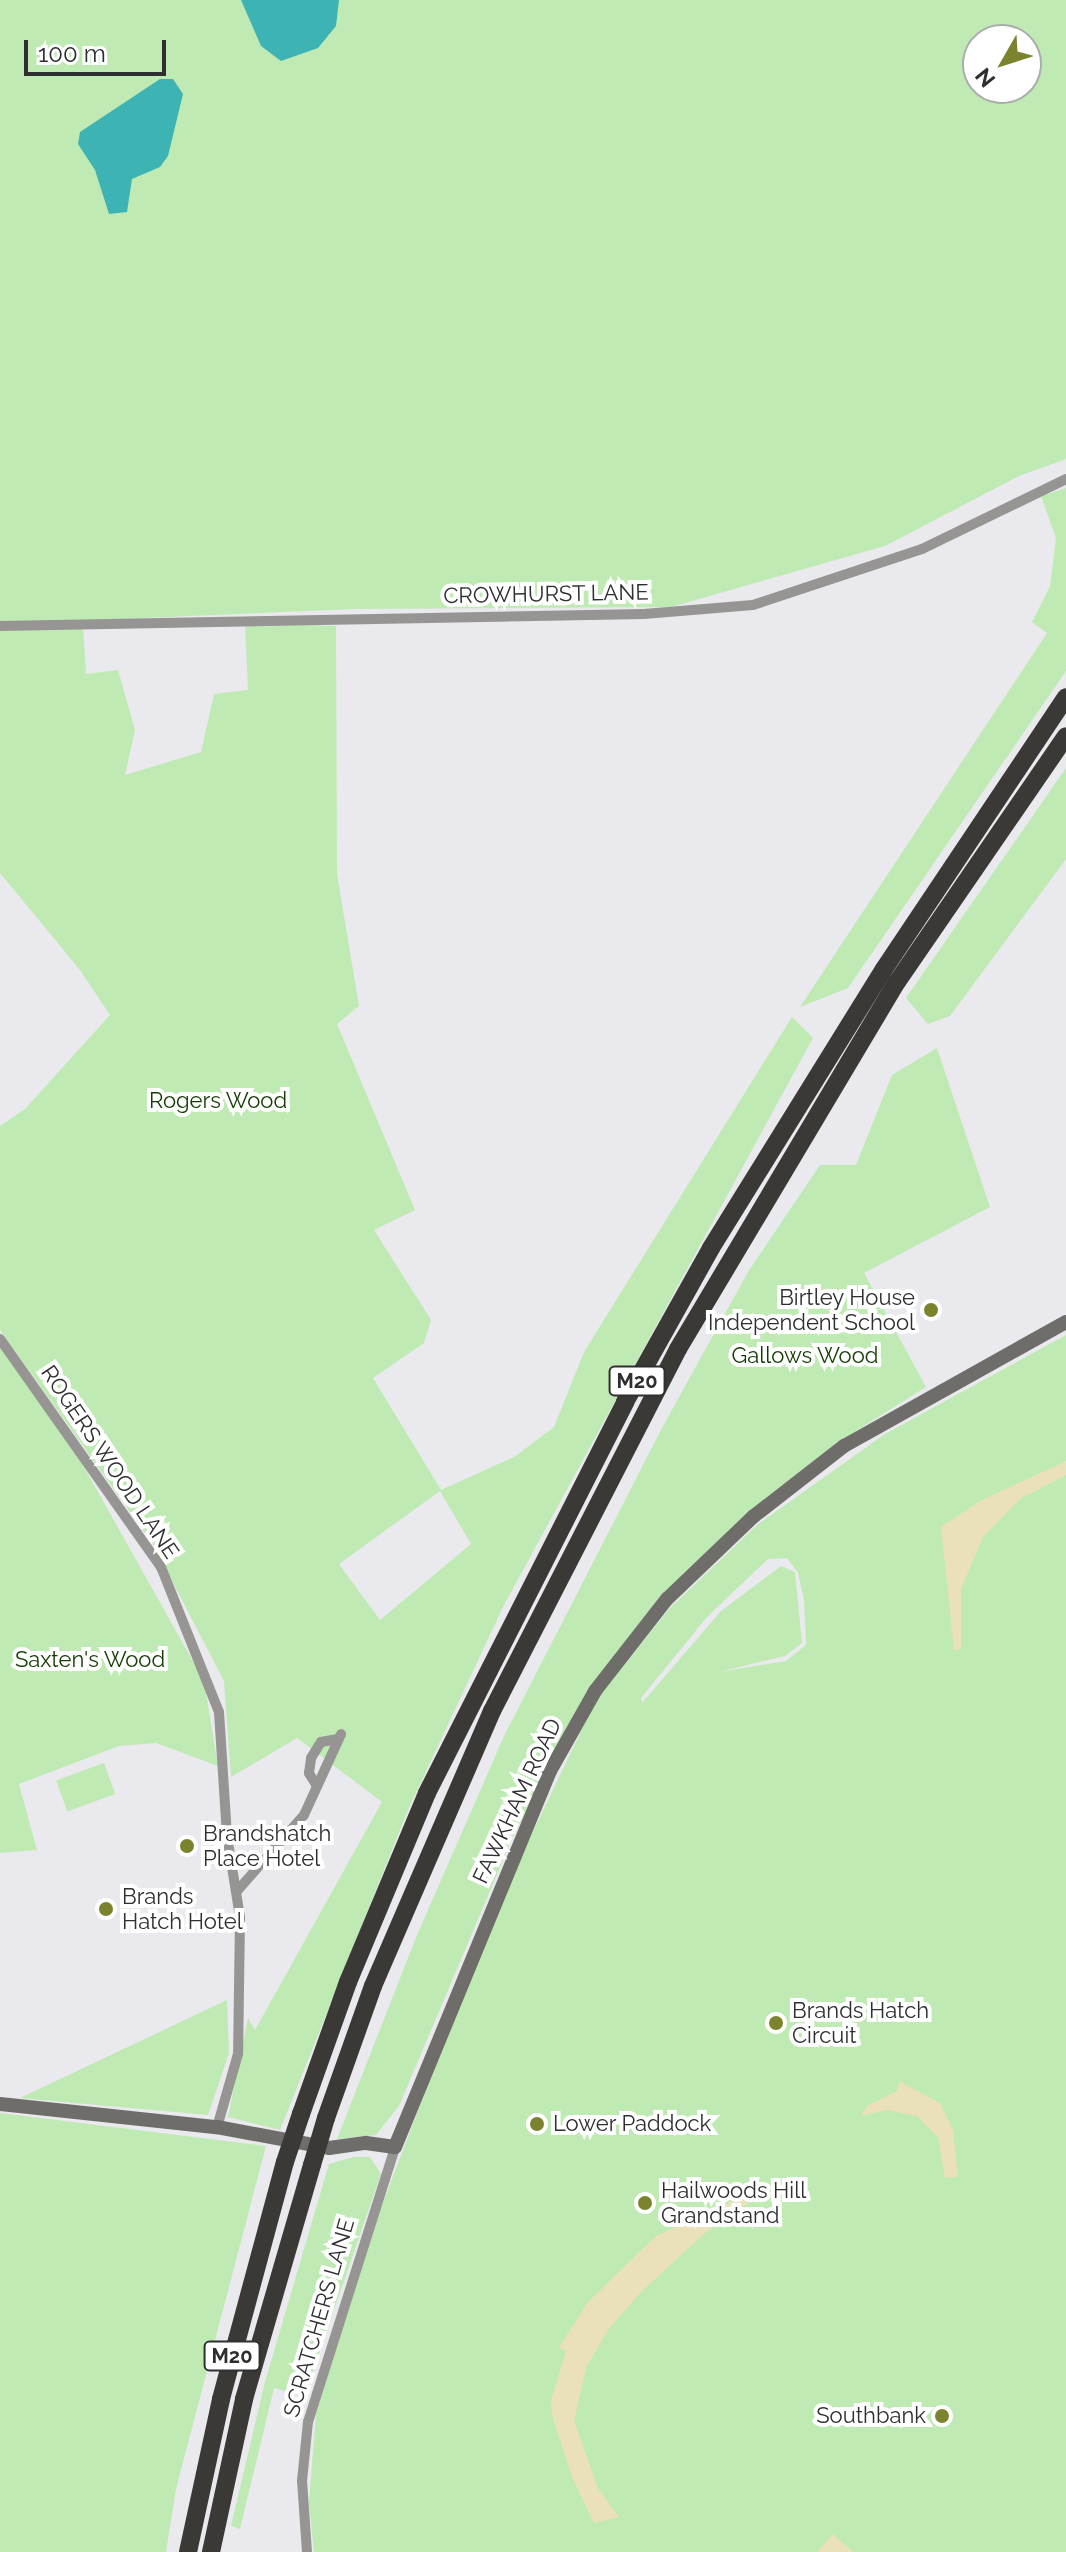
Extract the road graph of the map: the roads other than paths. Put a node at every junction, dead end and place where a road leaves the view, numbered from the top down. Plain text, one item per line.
1 (1066, 479) edge
2 (0, 626) edge
3 (1066, 697) edge
4 (1066, 736) edge
5 (1066, 1322) edge
6 (0, 1339) edge
7 (317, 1786) junction
8 (232, 1864) junction
9 (254, 1874) junction
10 (237, 1891) junction
11 (0, 2104) edge
12 (217, 2127) junction
13 (395, 2147) junction
14 (188, 2552) edge
15 (211, 2552) edge
16 (307, 2552) edge

1 - 2 street, CROWHURST LANE
3 - 14 highway, M20, bridge
4 - 15 highway, M20, bridge
5 - 13 street, FAWKHAM ROAD
6 - 8 street, ROGERS WOOD LANE
7 - 7 street
7 - 9 street
8 - 9 street
8 - 10 street, ROGERS WOOD LANE
9 - 10 street
10 - 12 street, ROGERS WOOD LANE
11 - 12 street
12 - 13 street
13 - 16 street, SCRATCHERS LANE

